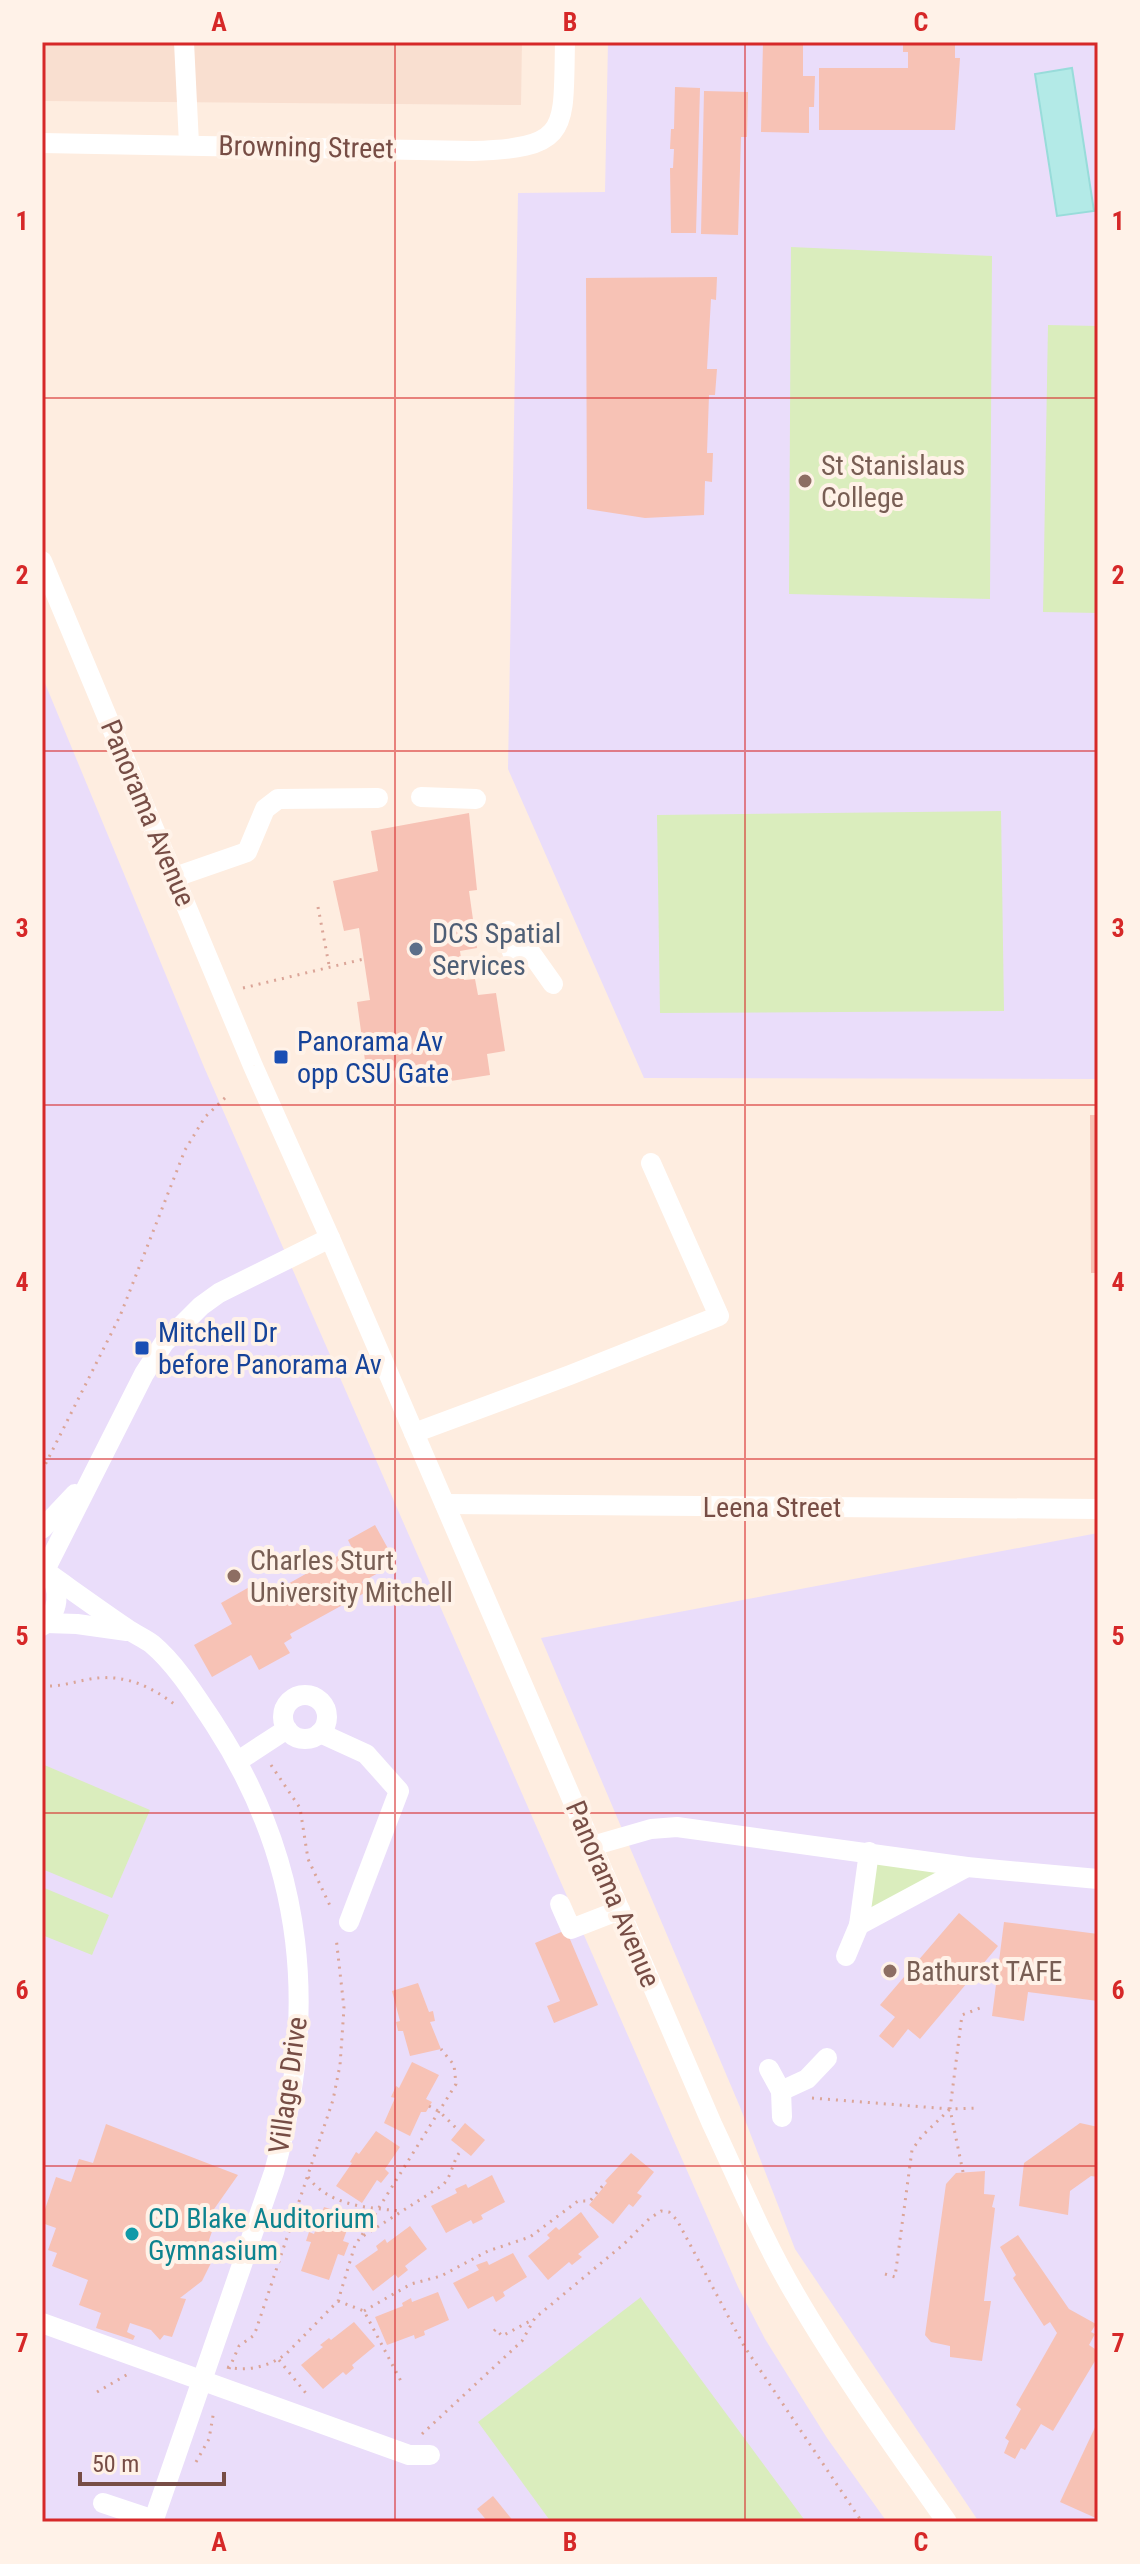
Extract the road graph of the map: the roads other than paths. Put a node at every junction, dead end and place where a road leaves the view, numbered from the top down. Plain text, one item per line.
1 (184, 42) edge
2 (565, 42) edge
3 (42, 143) edge
4 (189, 144) junction
5 (42, 561) edge
6 (421, 797) dead end
7 (378, 798) dead end
8 (476, 799) dead end
9 (175, 877) junction
10 (508, 931) dead end
11 (553, 984) dead end
12 (651, 1163) dead end
13 (330, 1238) junction
14 (414, 1433) junction
15 (91, 1476) junction
16 (445, 1504) junction
17 (1098, 1509) edge
18 (42, 1529) edge
19 (46, 1570) edge
20 (44, 1625) edge
21 (131, 1631) junction
22 (287, 1729) junction
23 (320, 1733) junction
24 (238, 1761) junction
25 (592, 1846) junction
26 (869, 1852) junction
27 (967, 1867) junction
28 (1098, 1879) edge
29 (560, 1904) dead end
30 (620, 1910) junction
31 (349, 1922) dead end
32 (859, 1925) junction
33 (846, 1956) dead end
34 (827, 2058) dead end
35 (769, 2069) dead end
36 (781, 2091) junction
37 (782, 2117) dead end
38 (42, 2323) edge
39 (202, 2381) junction
40 (430, 2455) dead end
41 (103, 2503) dead end
42 (153, 2521) edge
43 (947, 2522) edge

1 - 4 street
2 - 4 street, Browning Street
3 - 4 street, Browning Street
5 - 9 street, Panorama Avenue
6 - 8 street
7 - 9 street
9 - 13 street, Panorama Avenue
10 - 11 street
12 - 14 street
13 - 14 street, Panorama Avenue
13 - 15 street
14 - 16 street, Panorama Avenue
15 - 18 street
15 - 19 street
16 - 17 street, Leena Street
16 - 25 street, Panorama Avenue
19 - 20 street
19 - 21 street, Village Drive
20 - 21 street, Village Drive
21 - 24 street, Village Drive
22 - 23 street
22 - 23 street
22 - 24 street
23 - 31 street
24 - 39 street, Village Drive
25 - 26 street
25 - 30 street, Panorama Avenue
26 - 27 street
26 - 32 street
27 - 28 street
27 - 32 street
29 - 30 street
30 - 43 street, Panorama Avenue
32 - 33 street
34 - 36 street
35 - 36 street
36 - 37 street
38 - 39 street
39 - 40 street
39 - 42 street, Village Drive
41 - 42 street

